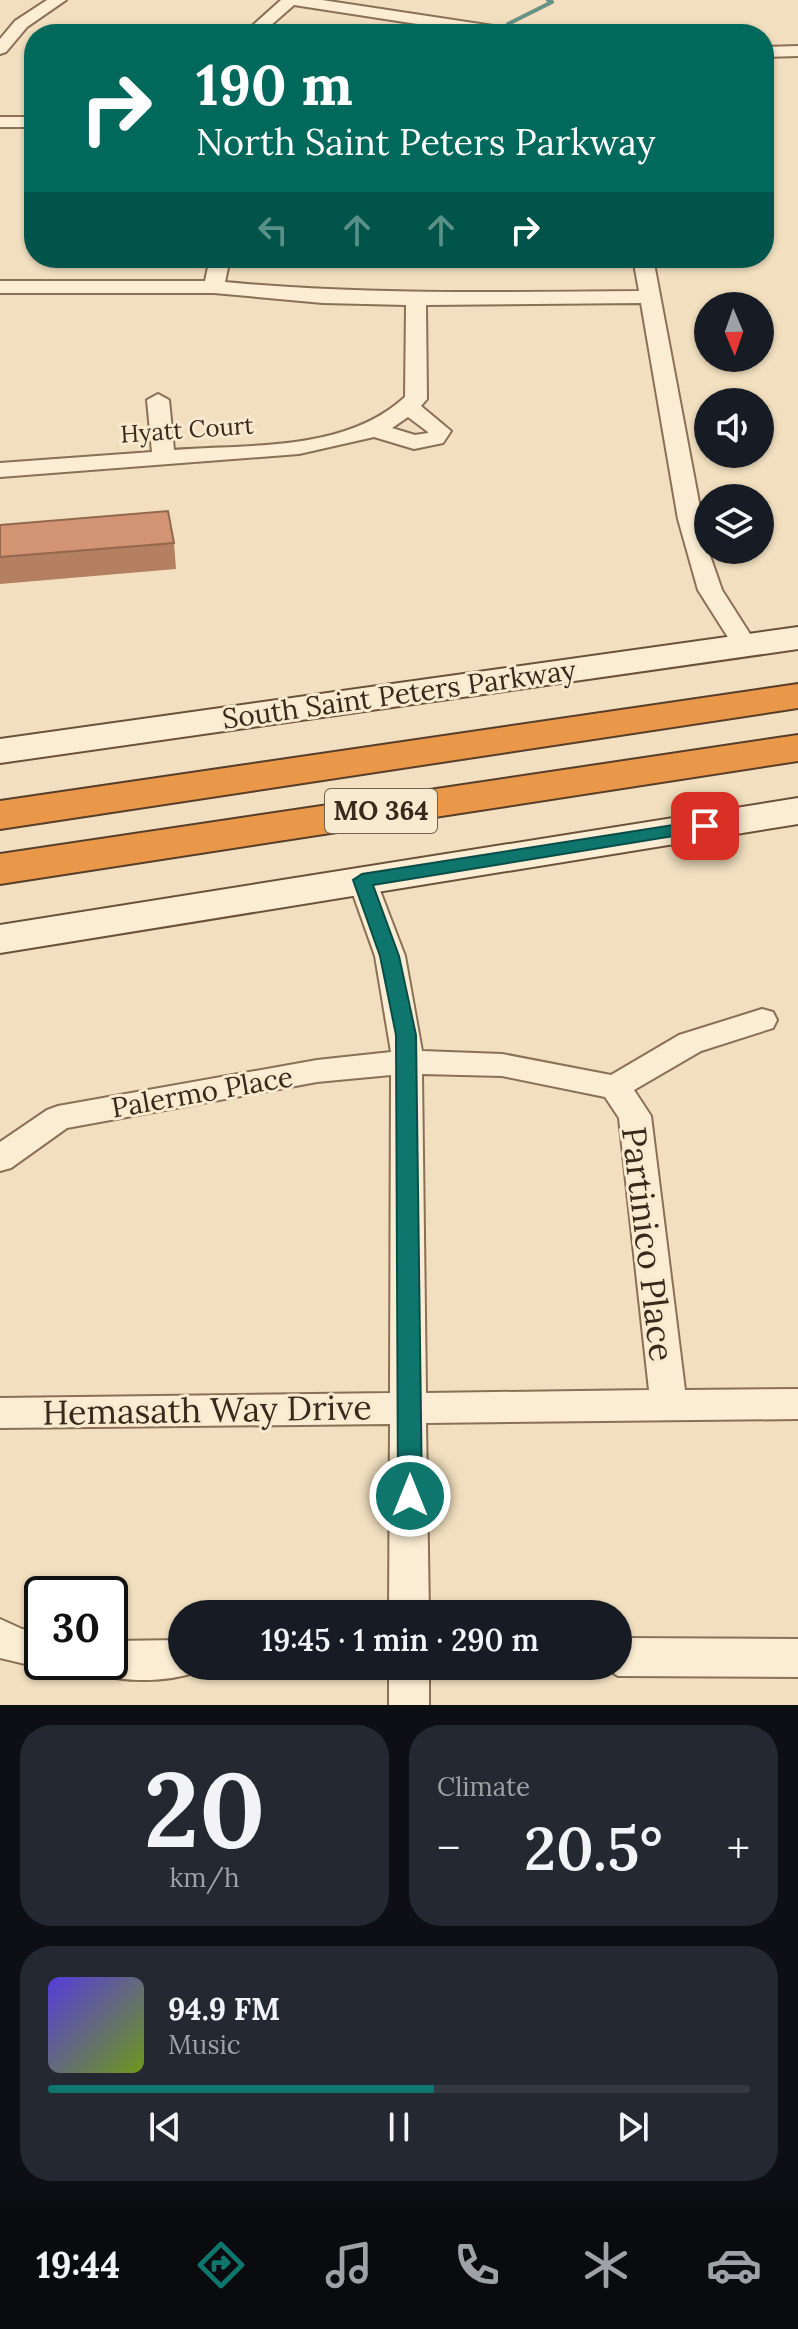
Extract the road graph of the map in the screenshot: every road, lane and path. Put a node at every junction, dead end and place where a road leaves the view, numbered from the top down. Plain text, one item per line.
1 (58, 0) edge
2 (290, 0) edge
3 (262, 24) edge
4 (447, 24) edge
5 (0, 49) edge
6 (798, 51) edge
7 (774, 52) edge
8 (0, 122) edge
9 (24, 122) edge
10 (218, 268) edge
11 (645, 268) edge
12 (0, 287) edge
13 (214, 287) junction
14 (650, 297) junction
15 (416, 298) junction
16 (158, 400) dead end
17 (408, 407) junction
18 (375, 430) junction
19 (164, 457) junction
20 (0, 470) edge
21 (798, 638) edge
22 (745, 645) junction
23 (798, 678) edge
24 (798, 696) edge
25 (687, 711) junction
26 (0, 751) edge
27 (786, 752) edge
28 (798, 811) edge
29 (0, 815) edge
30 (0, 869) edge
31 (362, 880) junction
32 (0, 939) edge
33 (762, 1020) dead end
34 (406, 1062) junction
35 (615, 1087) junction
36 (2, 1152) edge
37 (798, 1404) edge
38 (669, 1406) junction
39 (410, 1407) junction
40 (0, 1413) edge
41 (409, 1600) edge
42 (0, 1637) edge
43 (24, 1647) edge
44 (632, 1657) edge
45 (798, 1658) edge
46 (168, 1659) edge
47 (128, 1660) edge
48 (409, 1680) edge
49 (409, 1705) edge

1 - 5 street
2 - 3 street
2 - 4 street
6 - 7 street
8 - 9 street
10 - 13 street
11 - 14 street
12 - 13 street
13 - 15 street
14 - 15 street
14 - 22 street
15 - 17 street
16 - 19 street
17 - 18 street, Hyatt Court
17 - 18 street
18 - 19 street, Hyatt Court
19 - 20 street, Hyatt Court
21 - 22 main road, South Saint Peters Parkway
22 - 26 main road, South Saint Peters Parkway
23 - 25 highway
24 - 25 highway, MO 364
25 - 29 highway, MO 364
27 - 30 highway, MO 364
28 - 31 main road
31 - 32 main road
31 - 34 street
33 - 35 street, Partinico Place
34 - 35 street, Partinico Place
34 - 36 street, Palermo Place
34 - 39 street
35 - 38 street, Partinico Place
37 - 38 street, Hemasath Way Drive
38 - 39 street, Hemasath Way Drive
39 - 40 street, Hemasath Way Drive
39 - 41 street
42 - 43 street
44 - 45 street
46 - 47 street
48 - 49 street

